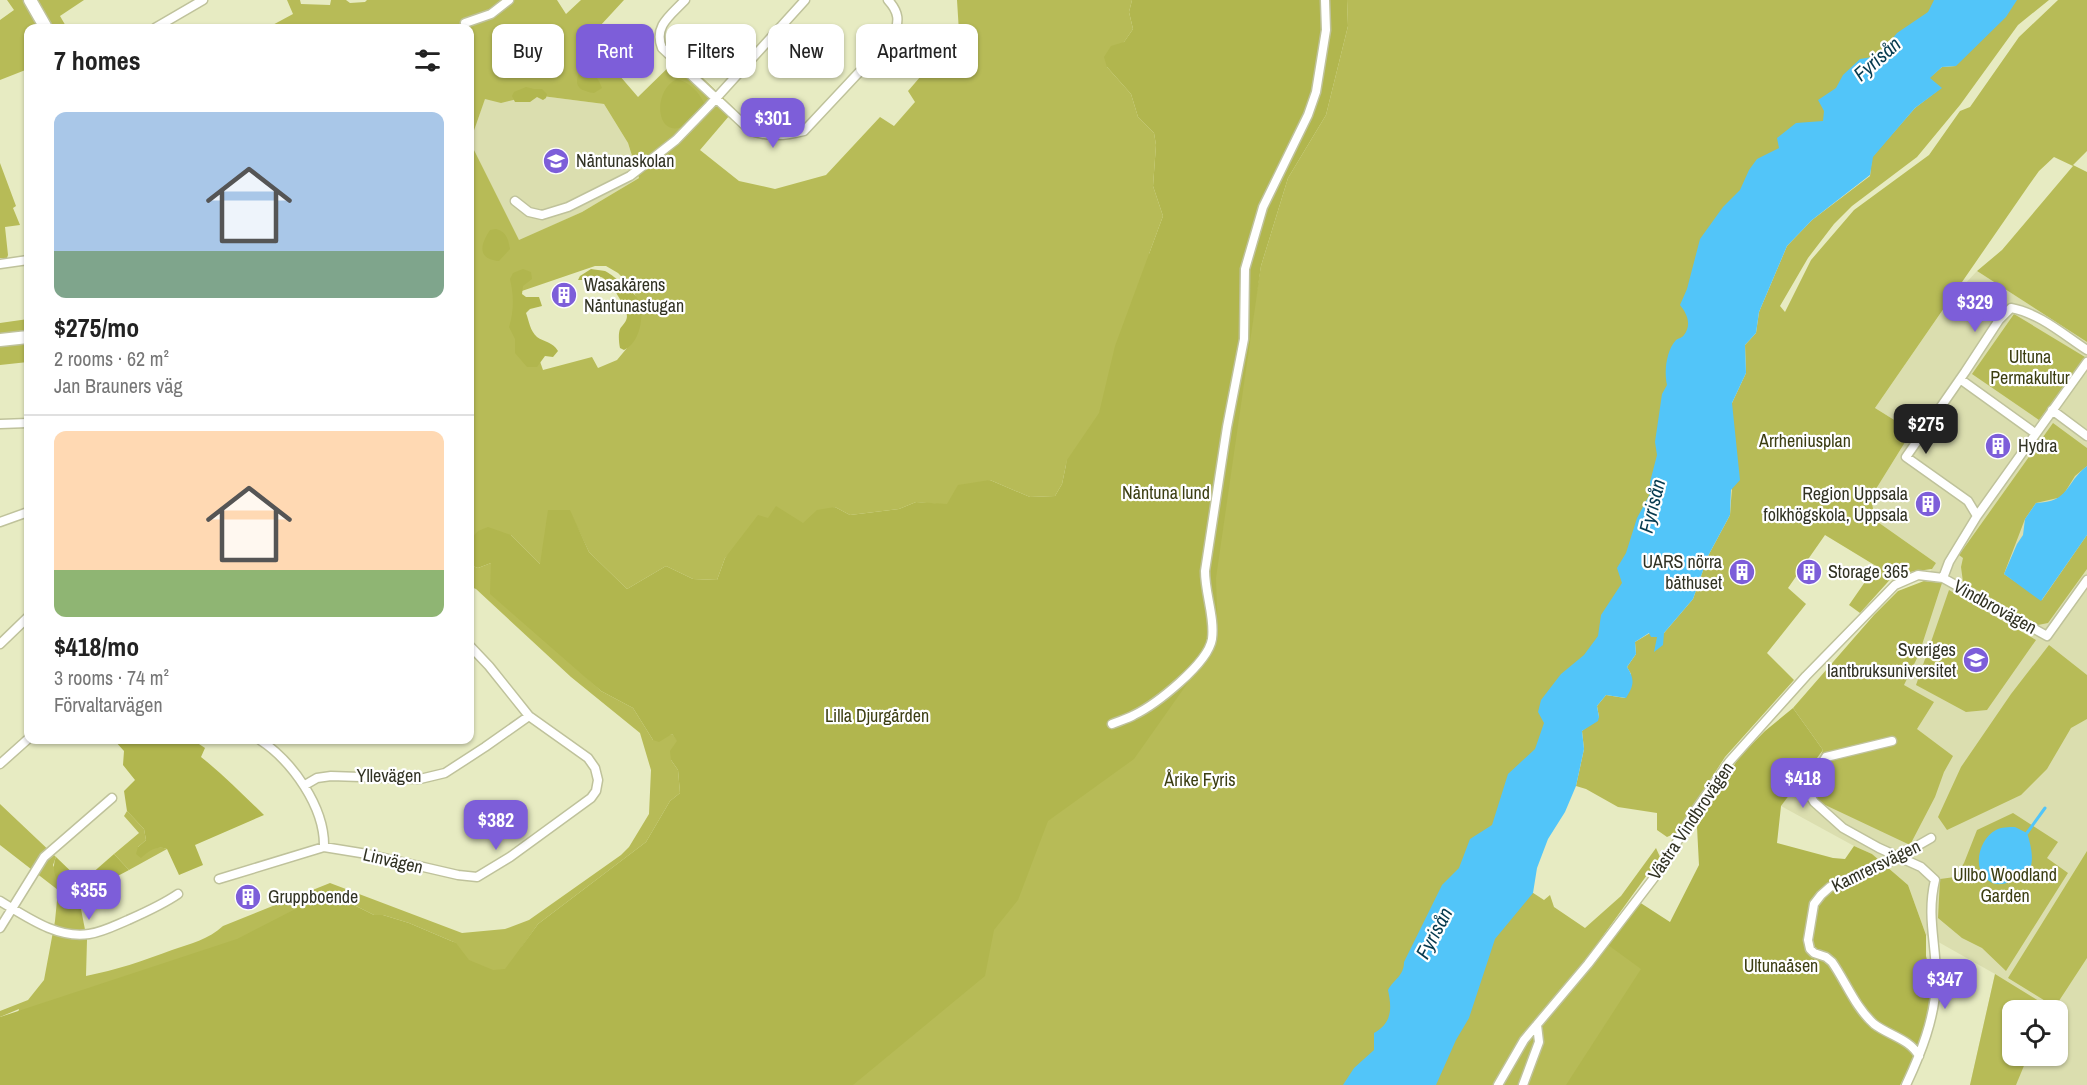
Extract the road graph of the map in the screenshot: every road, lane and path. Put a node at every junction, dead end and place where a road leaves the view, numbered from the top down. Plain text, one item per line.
1 (30, 0) edge
2 (202, 0) edge
3 (509, 0) edge
4 (685, 0) edge
5 (805, 0) edge
6 (888, 0) edge
7 (1325, 0) edge
8 (465, 23) dead end
9 (44, 24) edge
10 (163, 24) edge
11 (716, 99) junction
12 (515, 201) dead end
13 (24, 261) edge
14 (0, 264) edge
15 (24, 337) edge
16 (0, 340) edge
17 (2087, 350) edge
18 (2087, 362) edge
19 (1960, 379) junction
20 (2052, 410) junction
21 (24, 423) edge
22 (0, 424) edge
23 (2035, 433) junction
24 (2087, 436) edge
25 (24, 513) edge
26 (1977, 516) junction
27 (0, 522) edge
28 (1943, 578) junction
29 (2087, 580) edge
30 (24, 621) edge
31 (0, 644) edge
32 (474, 650) edge
33 (529, 716) junction
34 (1112, 724) dead end
35 (1892, 741) dead end
36 (24, 743) edge
37 (265, 744) edge
38 (0, 764) edge
39 (305, 785) junction
40 (112, 798) dead end
41 (1931, 838) dead end
42 (324, 847) junction
43 (1898, 858) junction
44 (219, 879) dead end
45 (177, 894) dead end
46 (0, 901) edge
47 (12, 908) junction
48 (0, 928) edge
49 (1537, 1025) junction
50 (1919, 1056) junction
51 (1498, 1085) edge
52 (1523, 1085) edge
53 (1906, 1085) edge

1 - 9 street
2 - 10 street
3 - 8 street
4 - 11 street
5 - 11 street
6 - 11 street
7 - 34 street
11 - 12 street
13 - 14 street
15 - 16 street
17 - 19 street
18 - 20 street
19 - 23 street
19 - 26 street
20 - 23 street
20 - 24 street
21 - 22 street
23 - 26 street
25 - 27 street
26 - 28 street
28 - 29 street, Vindbrovägen
28 - 49 street, Västra Vindbrovägen
30 - 31 street
32 - 33 street, Linvägen
33 - 39 street, Yllevägen
33 - 42 street, Linvägen
35 - 43 street
36 - 38 street
37 - 39 street
39 - 42 street
40 - 47 street
41 - 43 street, Kamrersvägen
42 - 44 street, Linvägen
43 - 50 street
43 - 50 street, Kamrersvägen
45 - 47 street
46 - 47 street
47 - 48 street
49 - 51 street, Västra Vindbrovägen
49 - 52 street
50 - 53 street

